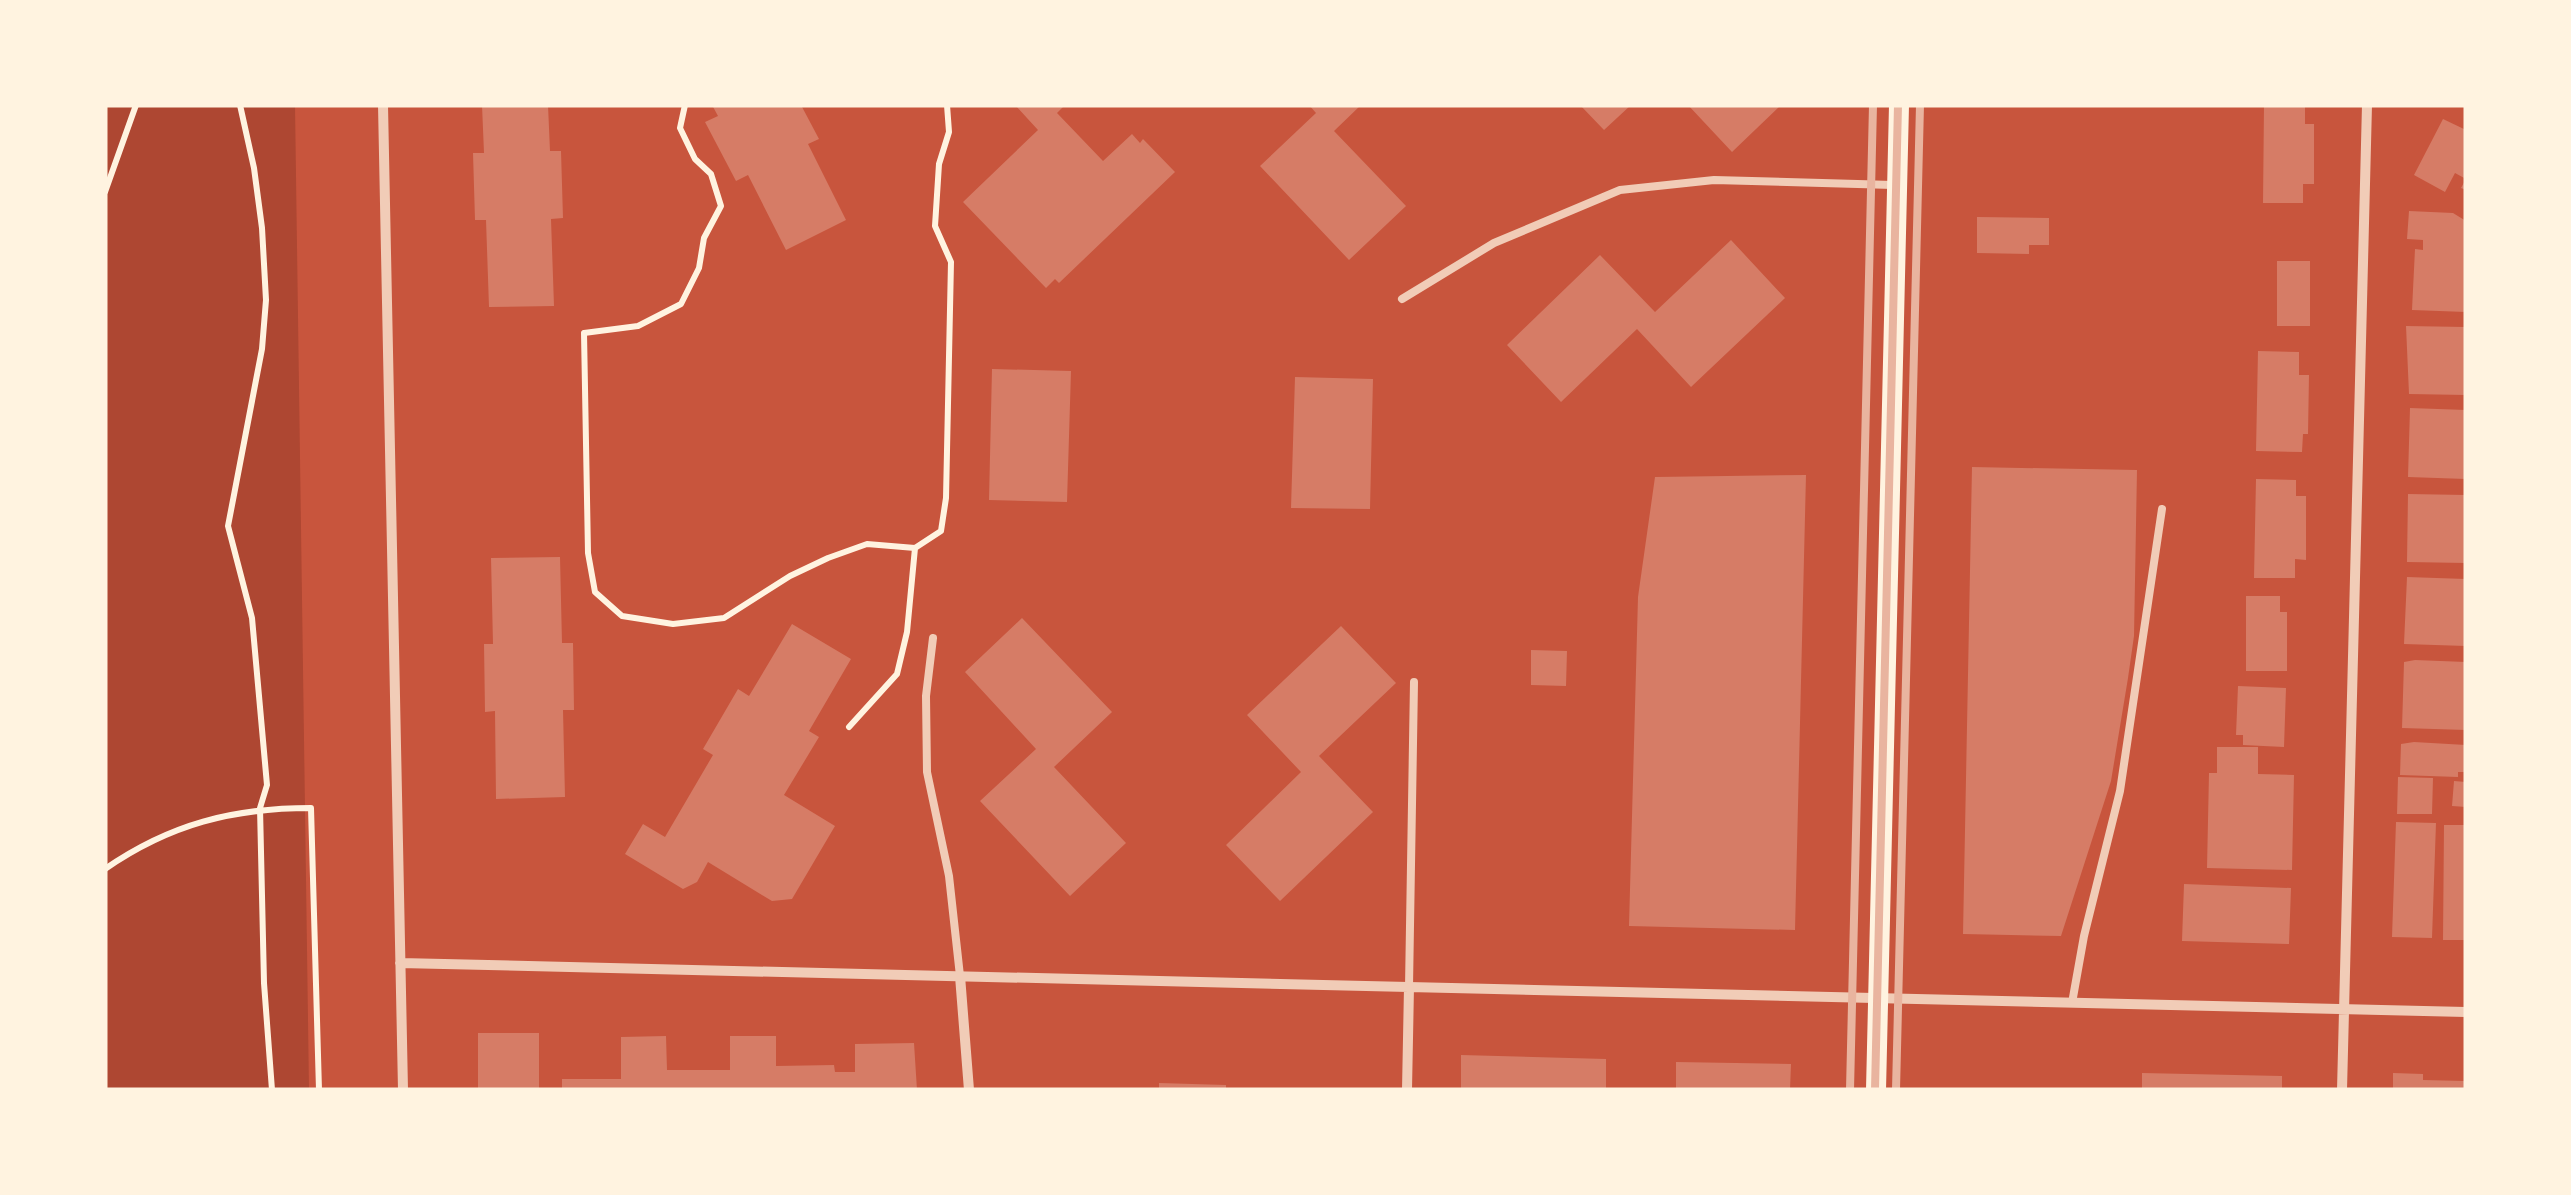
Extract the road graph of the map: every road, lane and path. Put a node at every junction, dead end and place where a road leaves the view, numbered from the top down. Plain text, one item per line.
1 (136, 105) edge
2 (240, 105) edge
3 (382, 105) edge
4 (685, 105) edge
5 (947, 105) edge
6 (1900, 105) edge
7 (2368, 105) edge
8 (1898, 185) junction
9 (105, 192) edge
10 (1402, 299) dead end
11 (2162, 510) dead end
12 (915, 548) junction
13 (933, 638) dead end
14 (1414, 682) dead end
15 (849, 727) dead end
16 (260, 808) junction
17 (105, 868) edge
18 (400, 963) junction
19 (960, 976) junction
20 (1409, 987) junction
21 (1878, 998) junction
22 (2072, 1003) junction
23 (2344, 1010) junction
24 (2466, 1012) edge
25 (272, 1090) edge
26 (319, 1090) edge
27 (402, 1090) edge
28 (969, 1090) edge
29 (1407, 1090) edge
30 (1876, 1090) edge
31 (2342, 1090) edge

1 - 9 path
2 - 16 path
3 - 18 street
4 - 12 path
5 - 12 path
6 - 8 main road
7 - 23 street
8 - 10 lane
8 - 21 main road
11 - 22 lane
12 - 15 path
13 - 19 lane
14 - 20 lane
16 - 17 path
16 - 25 path
16 - 26 path
18 - 19 street
18 - 27 street
19 - 20 street
19 - 28 street
20 - 21 street
20 - 29 street
21 - 22 street
21 - 30 main road
22 - 23 street
23 - 24 street
23 - 31 street

